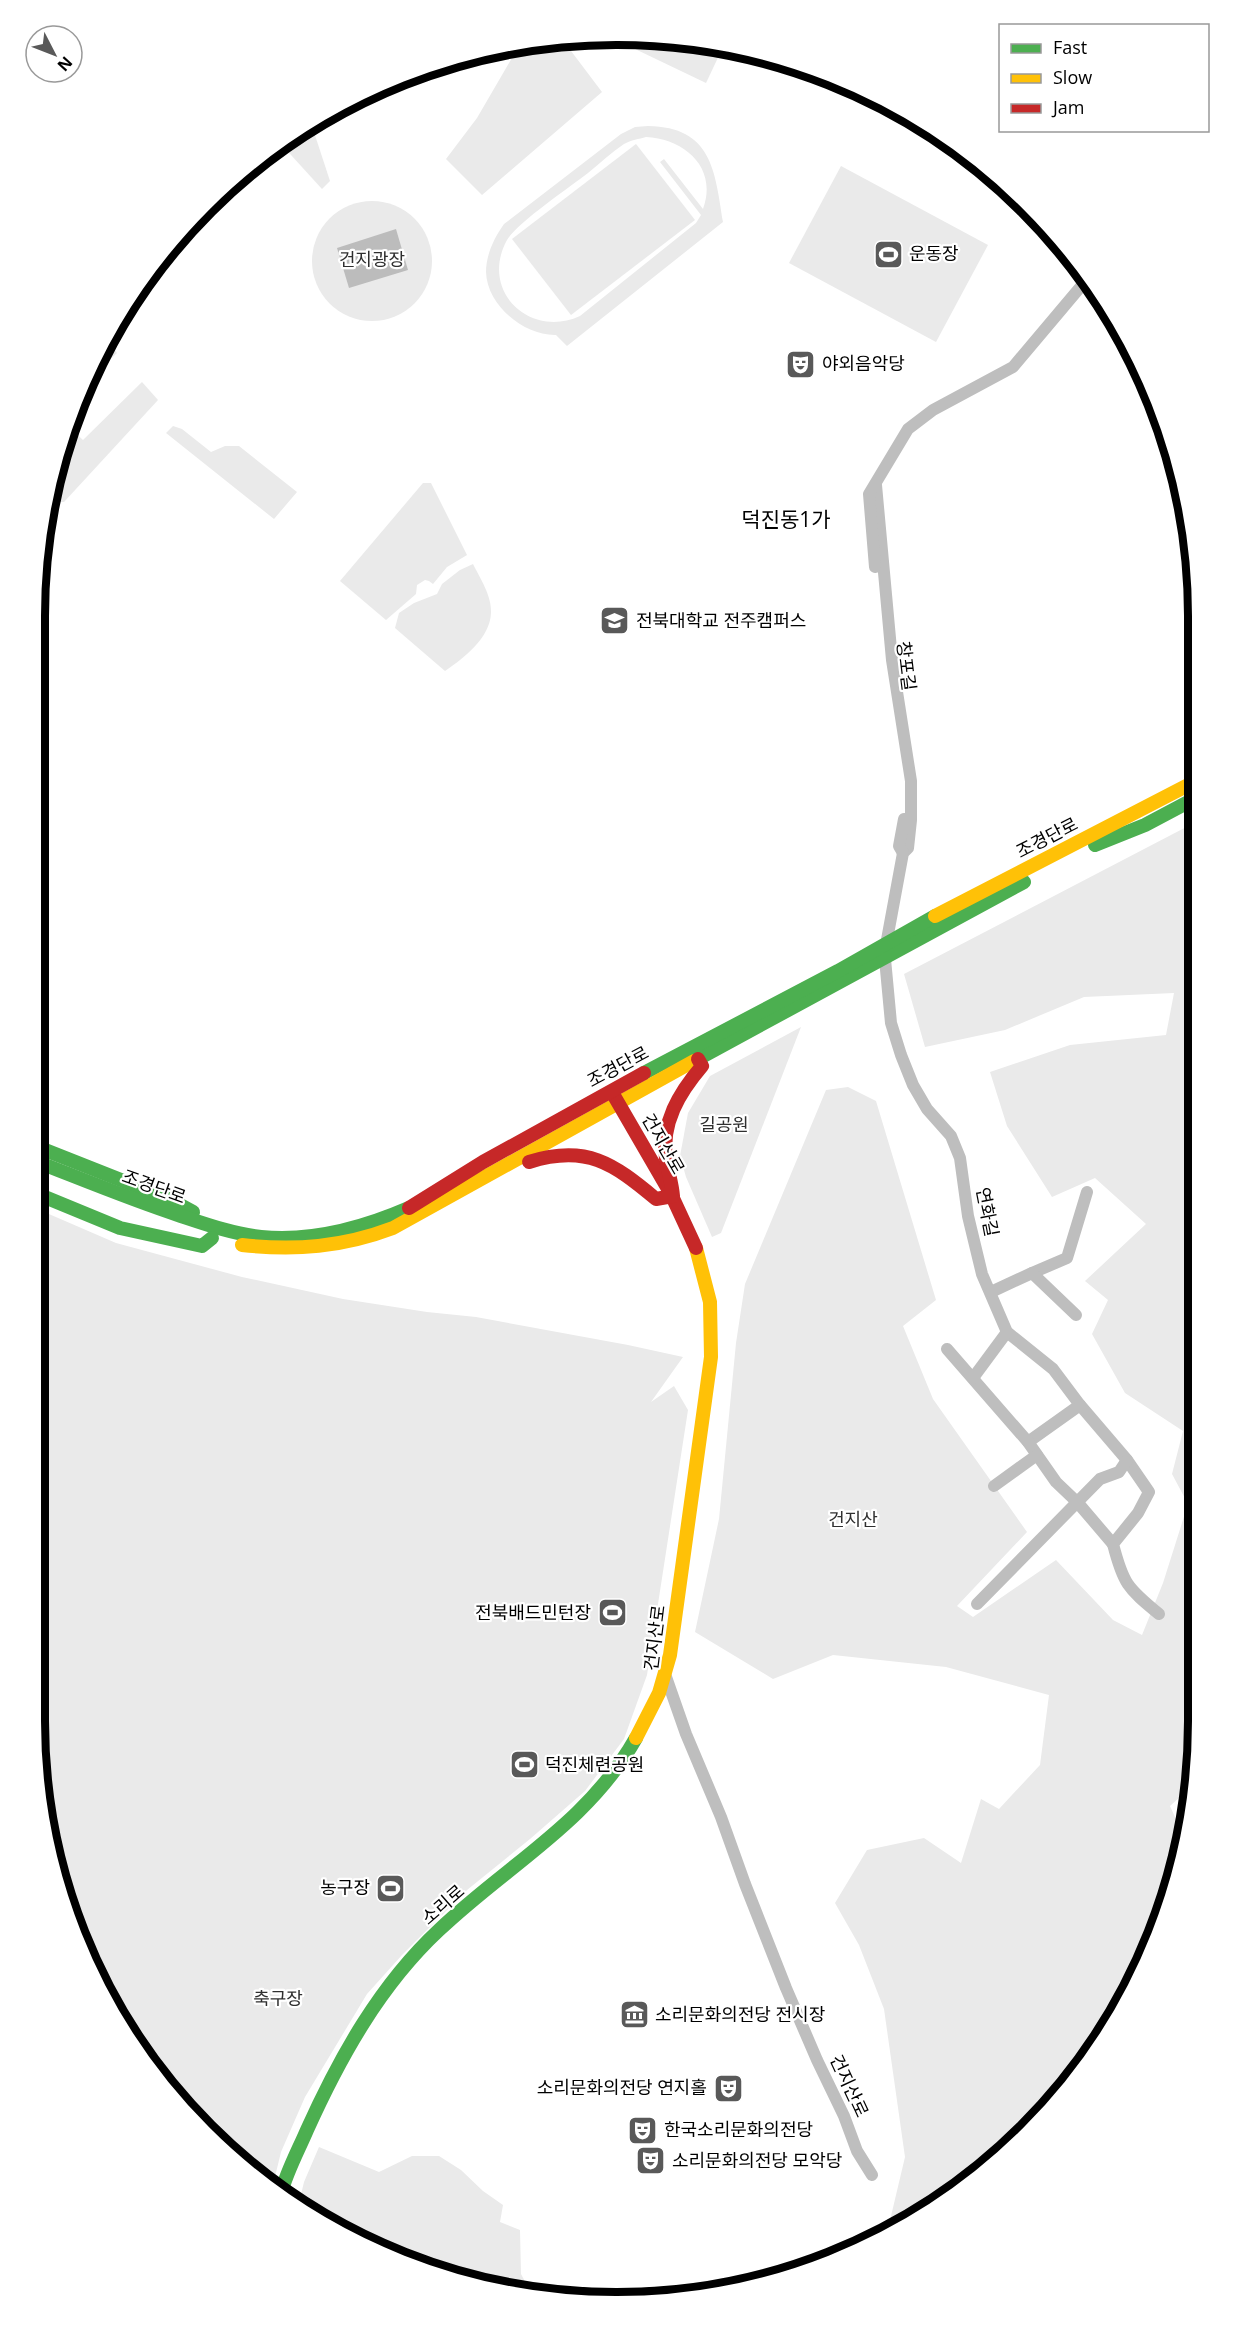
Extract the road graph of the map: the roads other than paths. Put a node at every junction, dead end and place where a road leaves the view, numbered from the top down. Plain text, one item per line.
1 (1082, 285) edge
2 (1188, 785) edge
3 (1188, 803) edge
4 (885, 952) junction
5 (698, 1059) junction
6 (614, 1096) junction
7 (45, 1150) edge
8 (45, 1165) edge
9 (491, 1174) junction
10 (45, 1177) edge
11 (1087, 1192) dead end
12 (673, 1196) junction
13 (45, 1197) edge
14 (216, 1234) junction
15 (1032, 1273) junction
16 (991, 1292) junction
17 (1076, 1315) dead end
18 (1007, 1332) junction
19 (947, 1349) dead end
20 (973, 1378) junction
21 (1080, 1405) junction
22 (1028, 1442) junction
23 (1037, 1455) junction
24 (1127, 1460) junction
25 (994, 1486) dead end
26 (1078, 1503) junction
27 (1113, 1544) junction
28 (976, 1604) dead end
29 (1159, 1614) dead end
30 (665, 1674) junction
31 (872, 2175) dead end
32 (284, 2185) edge

1 - 4 street, 창포길
2 - 4 street, 조경단로
3 - 4 street, 조경단로
4 - 5 street, 조경단로
4 - 6 street, 조경단로
4 - 16 street, 연화길
5 - 6 street, 조경단로
5 - 12 street
6 - 9 street, 조경단로
6 - 12 street, 건지산로
6 - 14 street, 조경단로
7 - 14 street
8 - 14 street, 조경단로
9 - 12 street
9 - 14 street, 조경단로
10 - 14 street, 조경단로
11 - 15 street
12 - 30 street, 건지산로
13 - 14 street
15 - 16 street
15 - 17 street
16 - 18 street, 연화길
18 - 20 street
18 - 21 street, 연화길
19 - 20 street
20 - 22 street
21 - 22 street
21 - 24 street, 연화길
22 - 23 street
23 - 25 street
23 - 26 street
24 - 26 street
24 - 27 street, 연화길
26 - 27 street
26 - 28 street
27 - 29 street
30 - 31 street, 건지산로
30 - 32 street, 소리로

